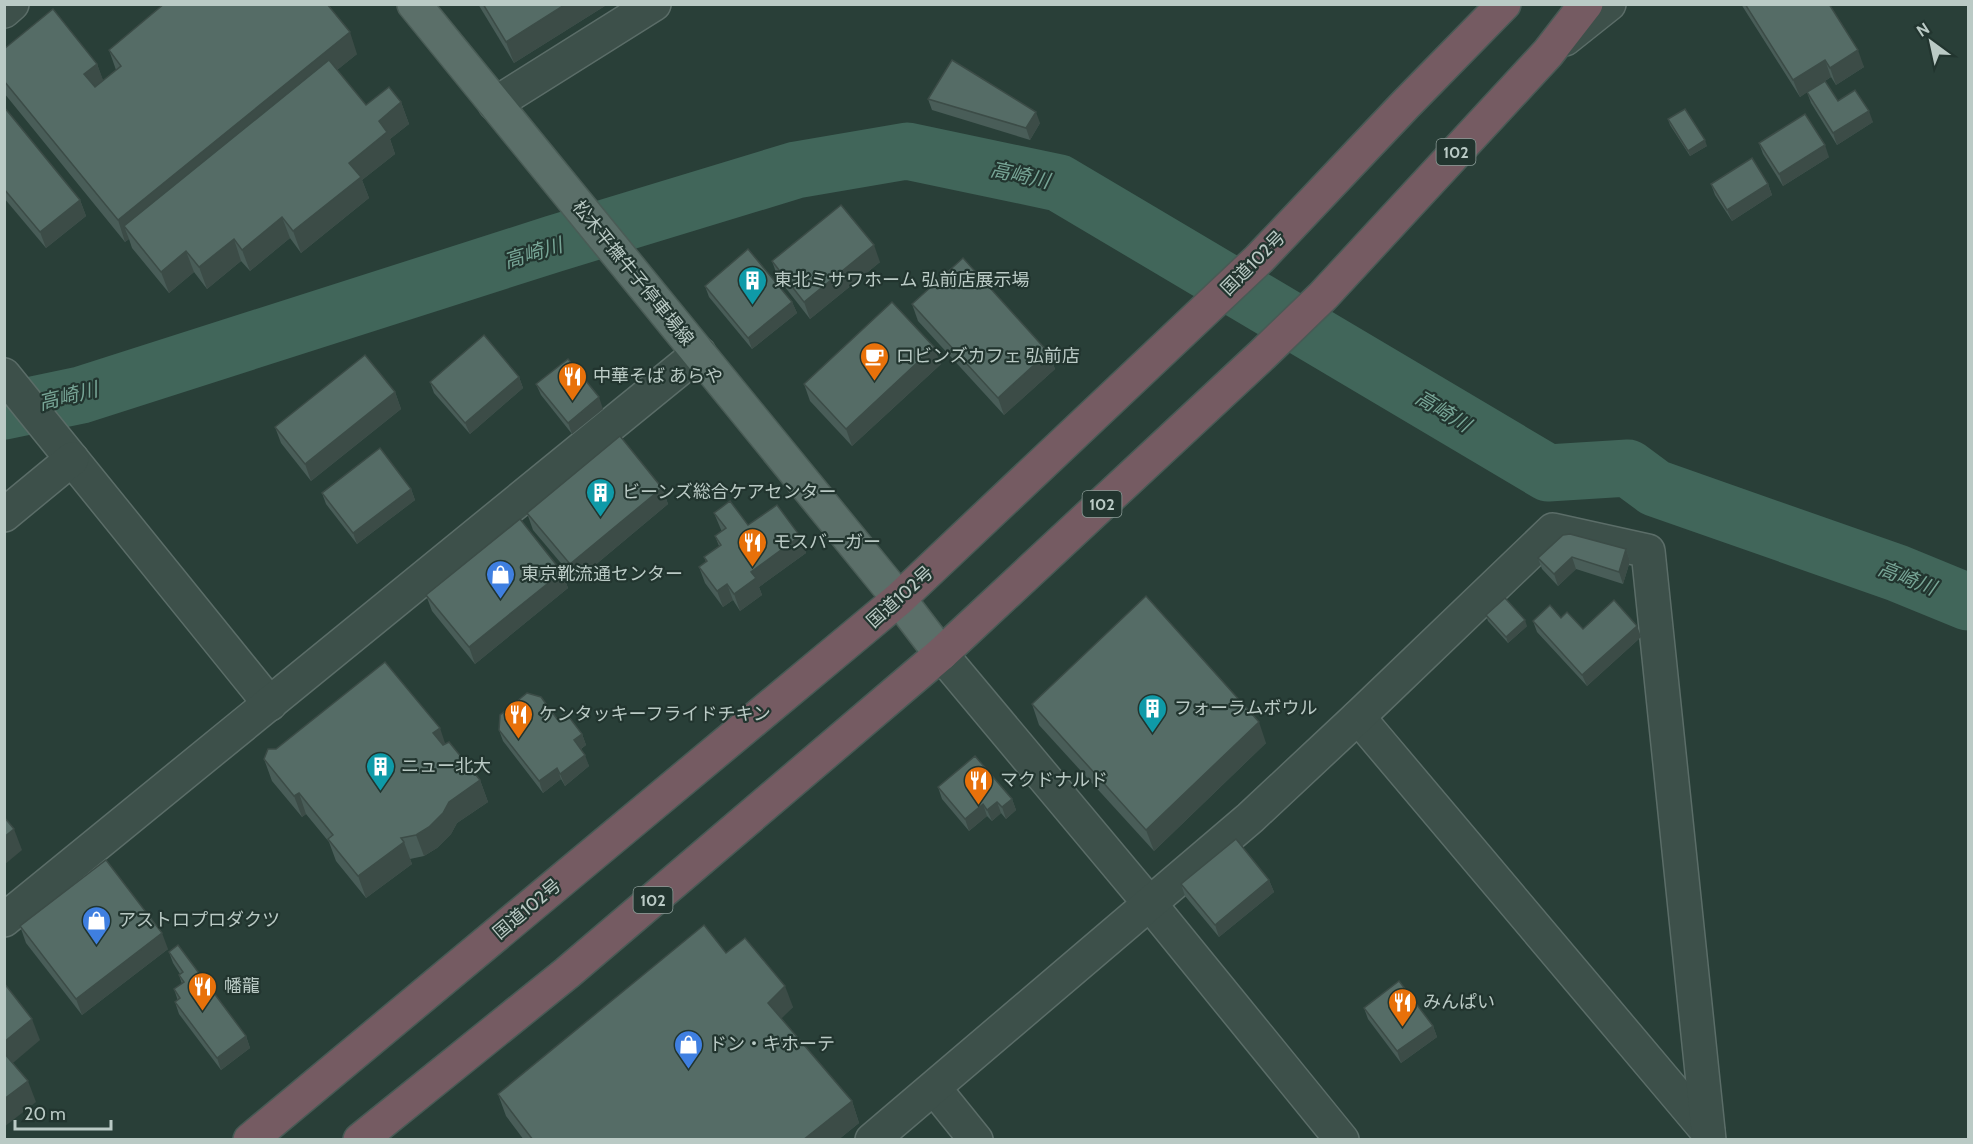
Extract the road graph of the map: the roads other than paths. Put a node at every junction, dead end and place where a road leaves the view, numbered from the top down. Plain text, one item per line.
1 (12, 4) edge
2 (414, 4) edge
3 (654, 4) edge
4 (1504, 4) edge
5 (1586, 4) edge
6 (1609, 4) edge
7 (4, 10) edge
8 (1548, 53) junction
9 (495, 104) junction
10 (699, 353) junction
11 (4, 375) edge
12 (63, 447) junction
13 (4, 515) edge
14 (899, 599) junction
15 (941, 654) junction
16 (270, 704) junction
17 (1358, 717) junction
18 (1150, 904) junction
19 (4, 921) edge
20 (934, 1088) junction
21 (1708, 1136) edge
22 (250, 1140) edge
23 (360, 1140) edge
24 (873, 1140) edge
25 (976, 1140) edge
26 (1342, 1140) edge

1 - 7 street
2 - 9 main road, 松木平撫牛子停車場線
3 - 9 street
4 - 14 highway, 国道102号
5 - 8 highway, 102
6 - 8 street
8 - 15 highway, 102
9 - 10 main road, 松木平撫牛子停車場線
10 - 14 main road, 松木平撫牛子停車場線
10 - 16 street
11 - 12 street
12 - 13 street
12 - 16 street
14 - 15 main road, 松木平撫牛子停車場線
14 - 22 highway, 国道102号
15 - 18 street
15 - 23 highway, 102
16 - 19 street
17 - 18 street
17 - 21 street
17 - 21 street
18 - 20 street
18 - 26 street
20 - 24 street
20 - 25 street

